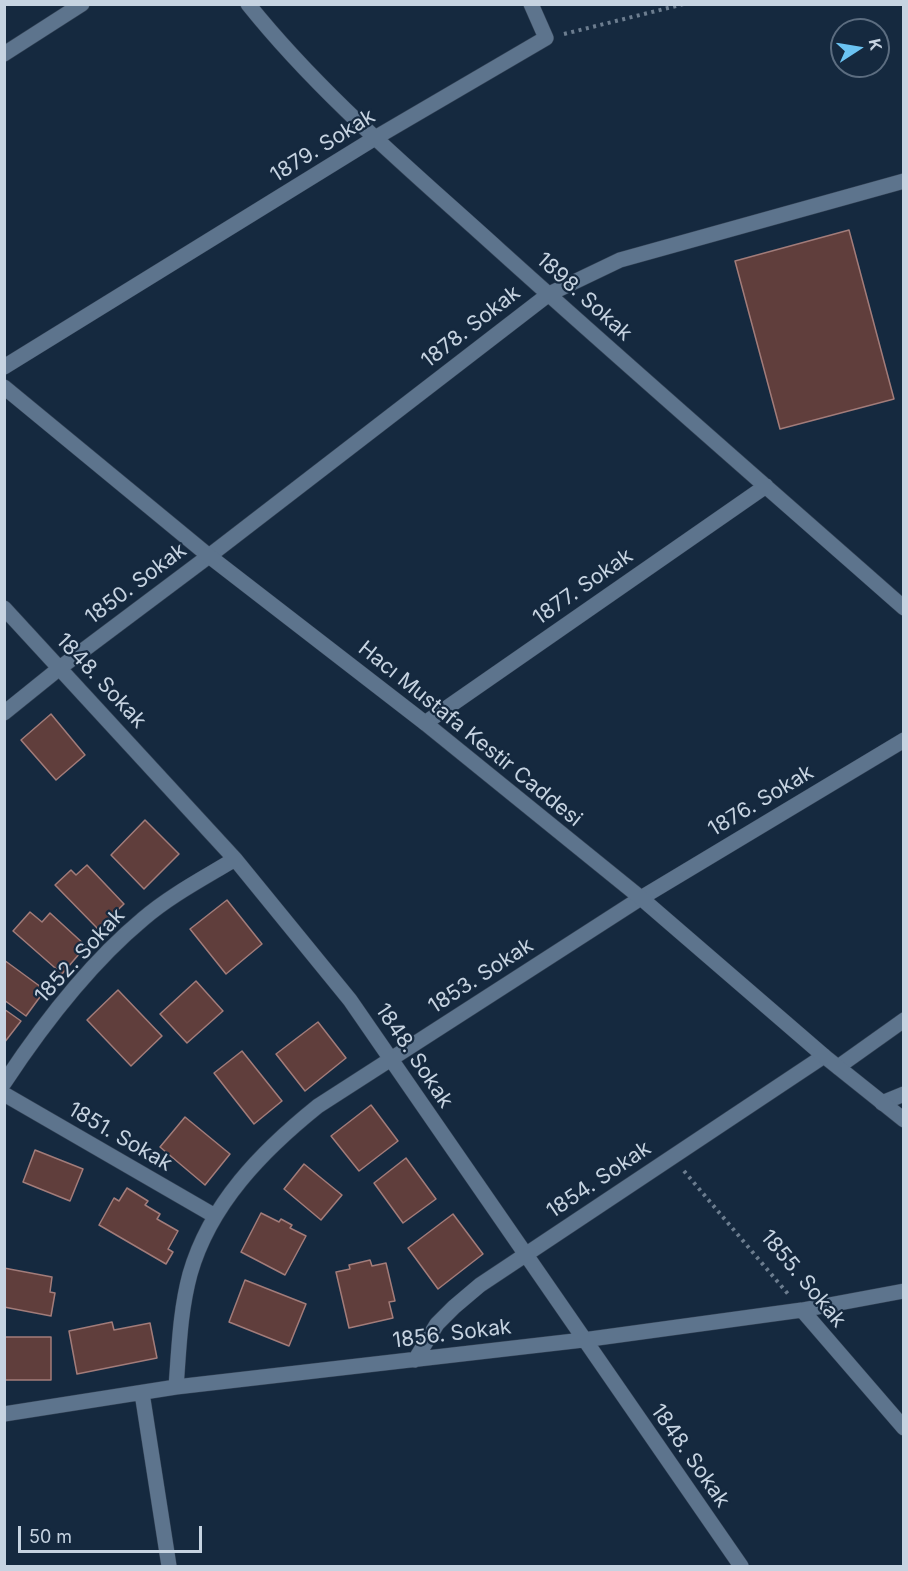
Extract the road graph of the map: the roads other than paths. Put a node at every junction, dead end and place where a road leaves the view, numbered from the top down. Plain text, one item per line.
1 (82, 4) edge
2 (248, 4) edge
3 (531, 4) edge
4 (4, 54) edge
5 (375, 138) junction
6 (903, 181) edge
7 (549, 294) junction
8 (4, 367) edge
9 (4, 387) edge
10 (765, 486) junction
11 (209, 556) junction
12 (4, 608) edge
13 (903, 608) edge
14 (61, 667) junction
15 (4, 713) edge
16 (425, 723) junction
17 (903, 740) edge
18 (235, 859) junction
19 (641, 898) junction
20 (903, 1020) edge
21 (824, 1056) junction
22 (390, 1059) junction
23 (838, 1067) junction
24 (4, 1083) edge
25 (4, 1094) edge
26 (903, 1094) edge
27 (882, 1103) junction
28 (903, 1120) edge
29 (215, 1216) junction
30 (525, 1254) junction
31 (903, 1291) edge
32 (802, 1310) junction
33 (583, 1340) junction
34 (415, 1359) junction
35 (176, 1388) junction
36 (142, 1393) junction
37 (4, 1414) edge
38 (903, 1428) edge
39 (169, 1566) edge
40 (741, 1566) edge

1 - 4 street
2 - 5 street, 1898. Sokak
3 - 5 street, 1879. Sokak
5 - 7 street, 1898. Sokak
5 - 8 street, 1879. Sokak
6 - 7 street, 1878. Sokak
7 - 10 street, 1898. Sokak
7 - 11 street, 1878. Sokak
9 - 11 street, Hacı Mustafa Kestir Caddesi
10 - 13 street, 1898. Sokak
10 - 16 street, 1877. Sokak
11 - 14 street, 1850. Sokak
11 - 16 street, Hacı Mustafa Kestir Caddesi
12 - 14 street, 1848. Sokak
14 - 15 street, 1850. Sokak
14 - 18 street, 1848. Sokak
16 - 19 street, Hacı Mustafa Kestir Caddesi
17 - 19 street, 1876. Sokak
18 - 22 street, 1848. Sokak
18 - 24 street, 1852. Sokak
19 - 21 street, Hacı Mustafa Kestir Caddesi
19 - 22 street, 1853. Sokak
20 - 23 street
21 - 23 street, Hacı Mustafa Kestir Caddesi
21 - 30 street, 1854. Sokak
22 - 29 street, 1853. Sokak
22 - 30 street, 1848. Sokak
23 - 27 street, Hacı Mustafa Kestir Caddesi
25 - 29 street, 1851. Sokak
26 - 27 street
27 - 28 street, Hacı Mustafa Kestir Caddesi
29 - 35 street, 1853. Sokak
30 - 33 street, 1848. Sokak
30 - 34 street, 1854. Sokak
31 - 32 street, 1856. Sokak
32 - 33 street, 1856. Sokak
32 - 38 street, 1855. Sokak
33 - 34 street, 1856. Sokak
33 - 40 street, 1848. Sokak
34 - 35 street, 1856. Sokak
35 - 36 street, 1856. Sokak
36 - 37 street, 1856. Sokak
36 - 39 street

